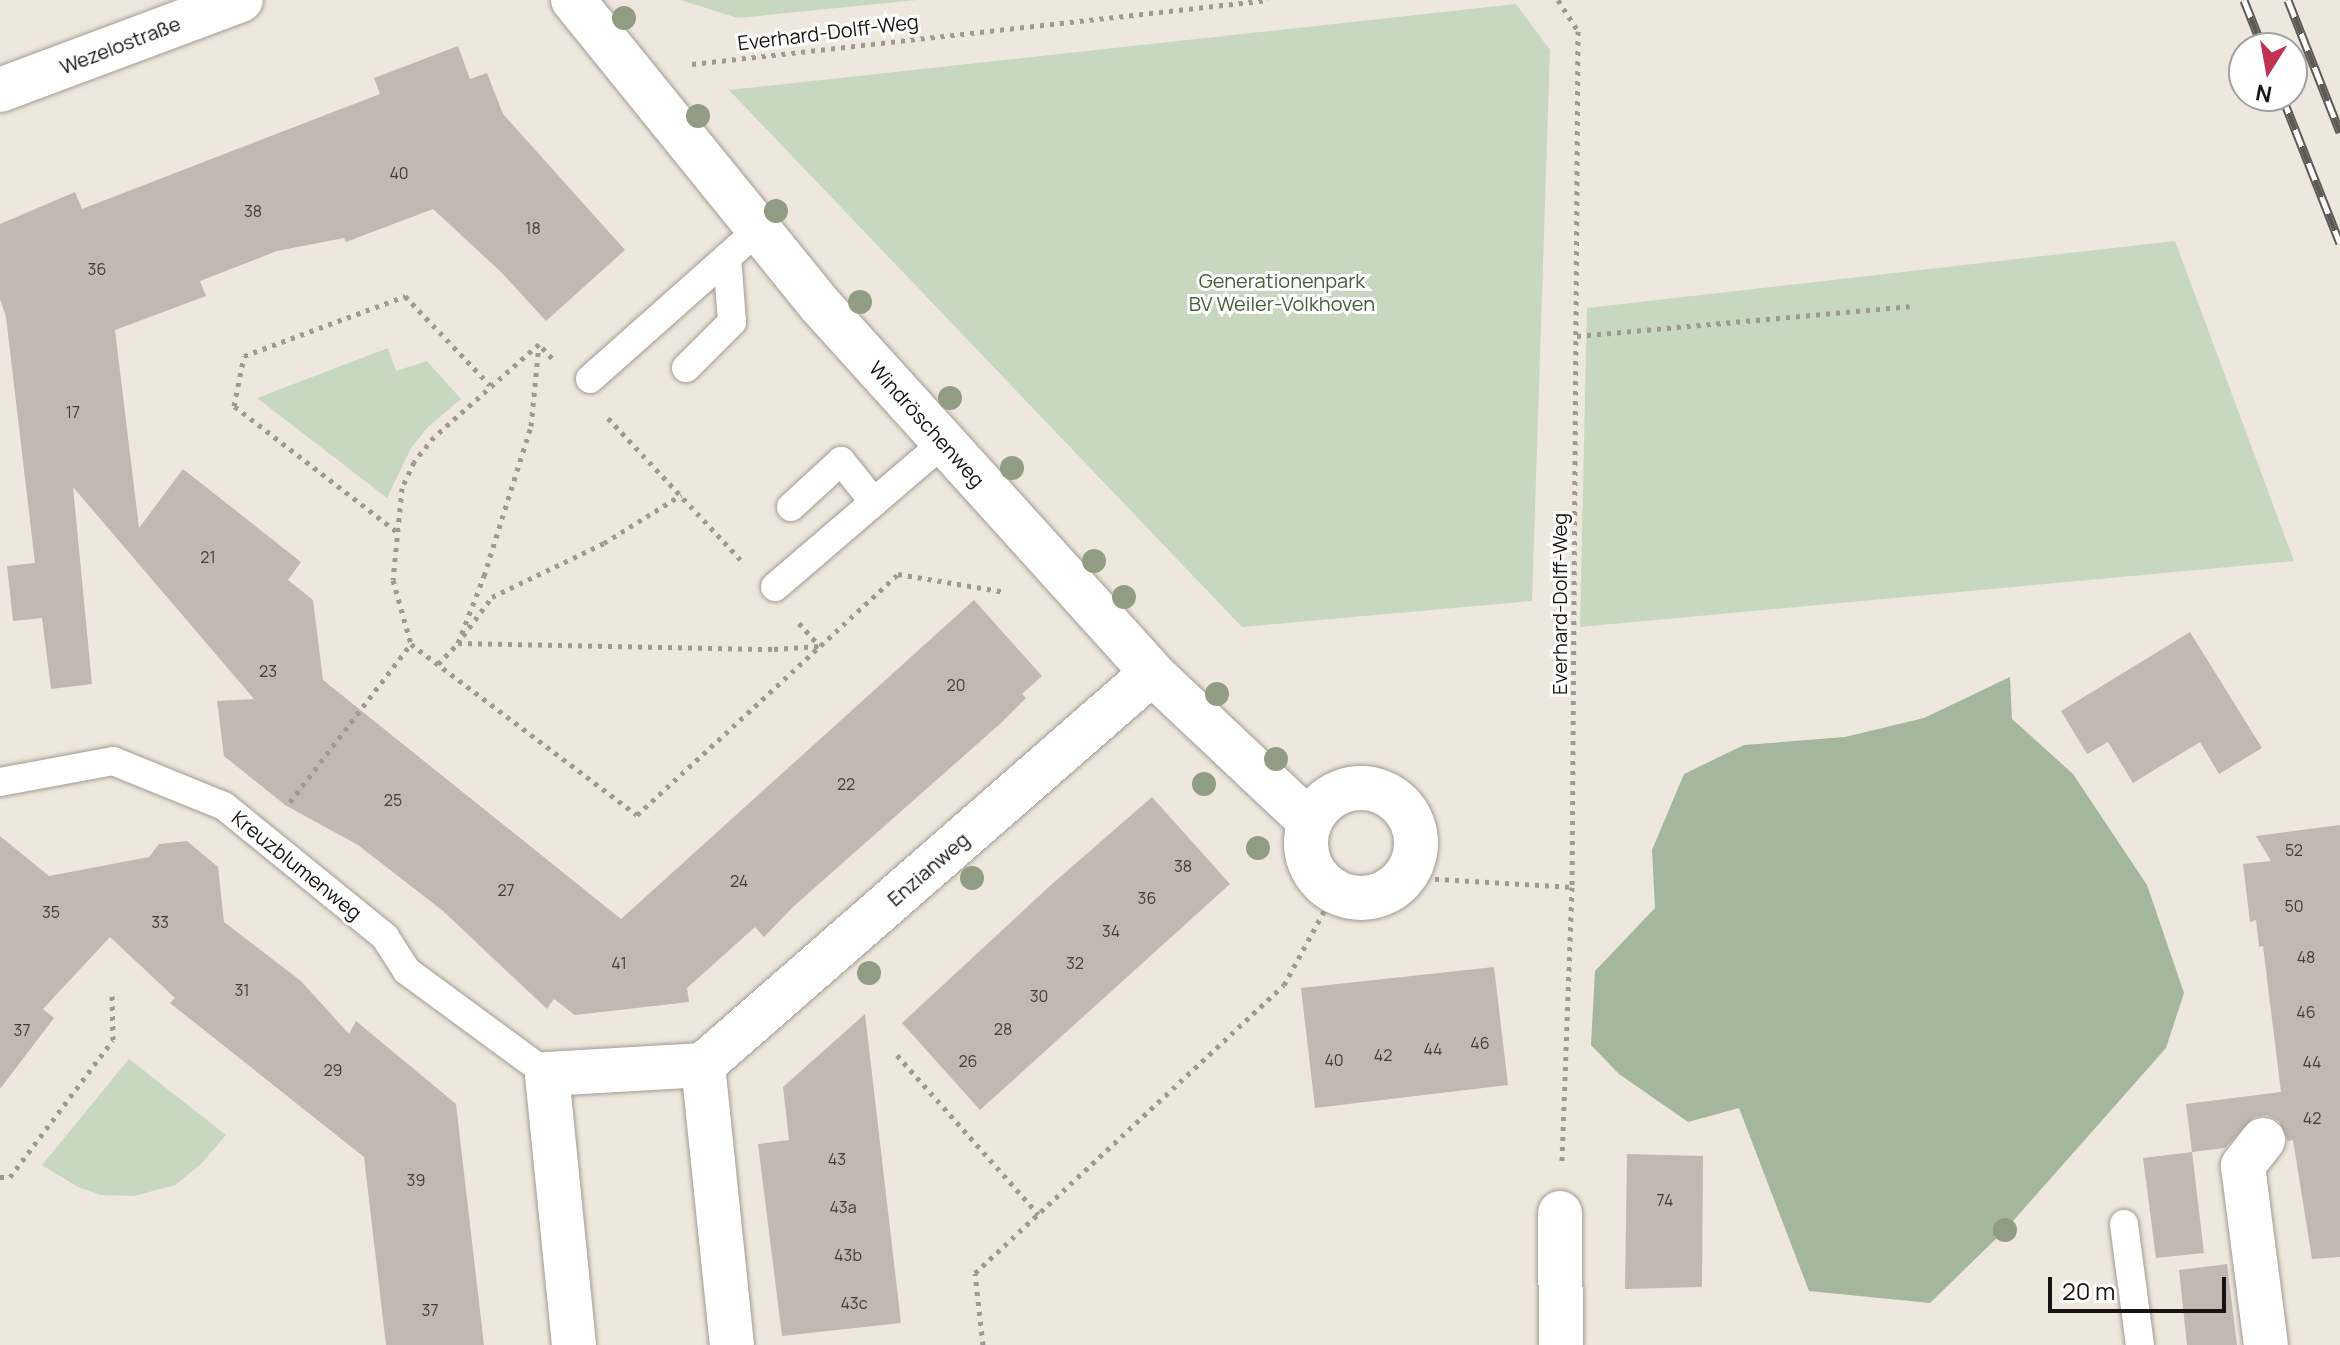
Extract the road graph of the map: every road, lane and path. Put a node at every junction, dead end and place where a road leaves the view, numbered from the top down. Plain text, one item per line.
1 (241, 0) edge
2 (573, 0) edge
3 (1268, 0) edge
4 (1558, 0) edge
5 (631, 71) junction
6 (0, 90) edge
7 (743, 243) junction
8 (1910, 306) dead end
9 (1577, 336) junction
10 (539, 344) junction
11 (561, 367) dead end
12 (686, 368) dead end
13 (590, 379) dead end
14 (490, 385) junction
15 (604, 414) dead end
16 (944, 442) junction
17 (681, 495) junction
18 (874, 502) junction
19 (791, 507) dead end
20 (397, 531) junction
21 (745, 564) dead end
22 (782, 599) joint
23 (1092, 607) junction
24 (458, 643) junction
25 (411, 644) junction
26 (820, 646) junction
27 (438, 664) junction
28 (1152, 673) junction
29 (0, 782) edge
30 (1310, 822) junction
31 (262, 838) junction
32 (1405, 877) junction
33 (1572, 887) junction
34 (1335, 891) junction
35 (112, 995) dead end
36 (897, 1055) dead end
37 (703, 1065) junction
38 (547, 1074) junction
39 (2263, 1140) dead end
40 (0, 1177) edge
41 (1560, 1213) joint
42 (1038, 1214) junction
43 (2124, 1224) dead end
44 (574, 1345) edge
45 (732, 1345) edge
46 (983, 1345) edge
47 (1561, 1345) edge
48 (2140, 1345) edge
49 (2266, 1345) edge

1 - 6 street, Wezelostraße
2 - 5 street, Windröschenweg
3 - 5 path, Everhard-Dolff-Weg
4 - 9 path, Everhard-Dolff-Weg
5 - 7 street, Windröschenweg
7 - 12 lane
7 - 13 lane
7 - 16 street, Windröschenweg
8 - 9 path
9 - 33 path, Everhard-Dolff-Weg
10 - 11 path
10 - 14 path
10 - 24 path
14 - 20 path
14 - 20 path
15 - 17 path
16 - 18 lane
16 - 23 street, Windröschenweg
17 - 21 path
17 - 24 path
18 - 19 lane
18 - 22 lane
20 - 25 path
22 - 26 path
23 - 26 path
23 - 28 street, Windröschenweg
24 - 26 path
24 - 27 path
25 - 27 path
25 - 31 path
26 - 27 path
28 - 30 street, Windröschenweg
28 - 37 street, Enzianweg
29 - 31 lane, Kreuzblumenweg
30 - 32 street
30 - 34 street
31 - 38 lane, Kreuzblumenweg
32 - 33 path
32 - 34 street
33 - 41 path, Everhard-Dolff-Weg
34 - 42 path
35 - 40 path
36 - 42 path
37 - 38 street
37 - 45 street
38 - 44 street
39 - 49 street
41 - 47 street
42 - 46 path
43 - 48 lane

